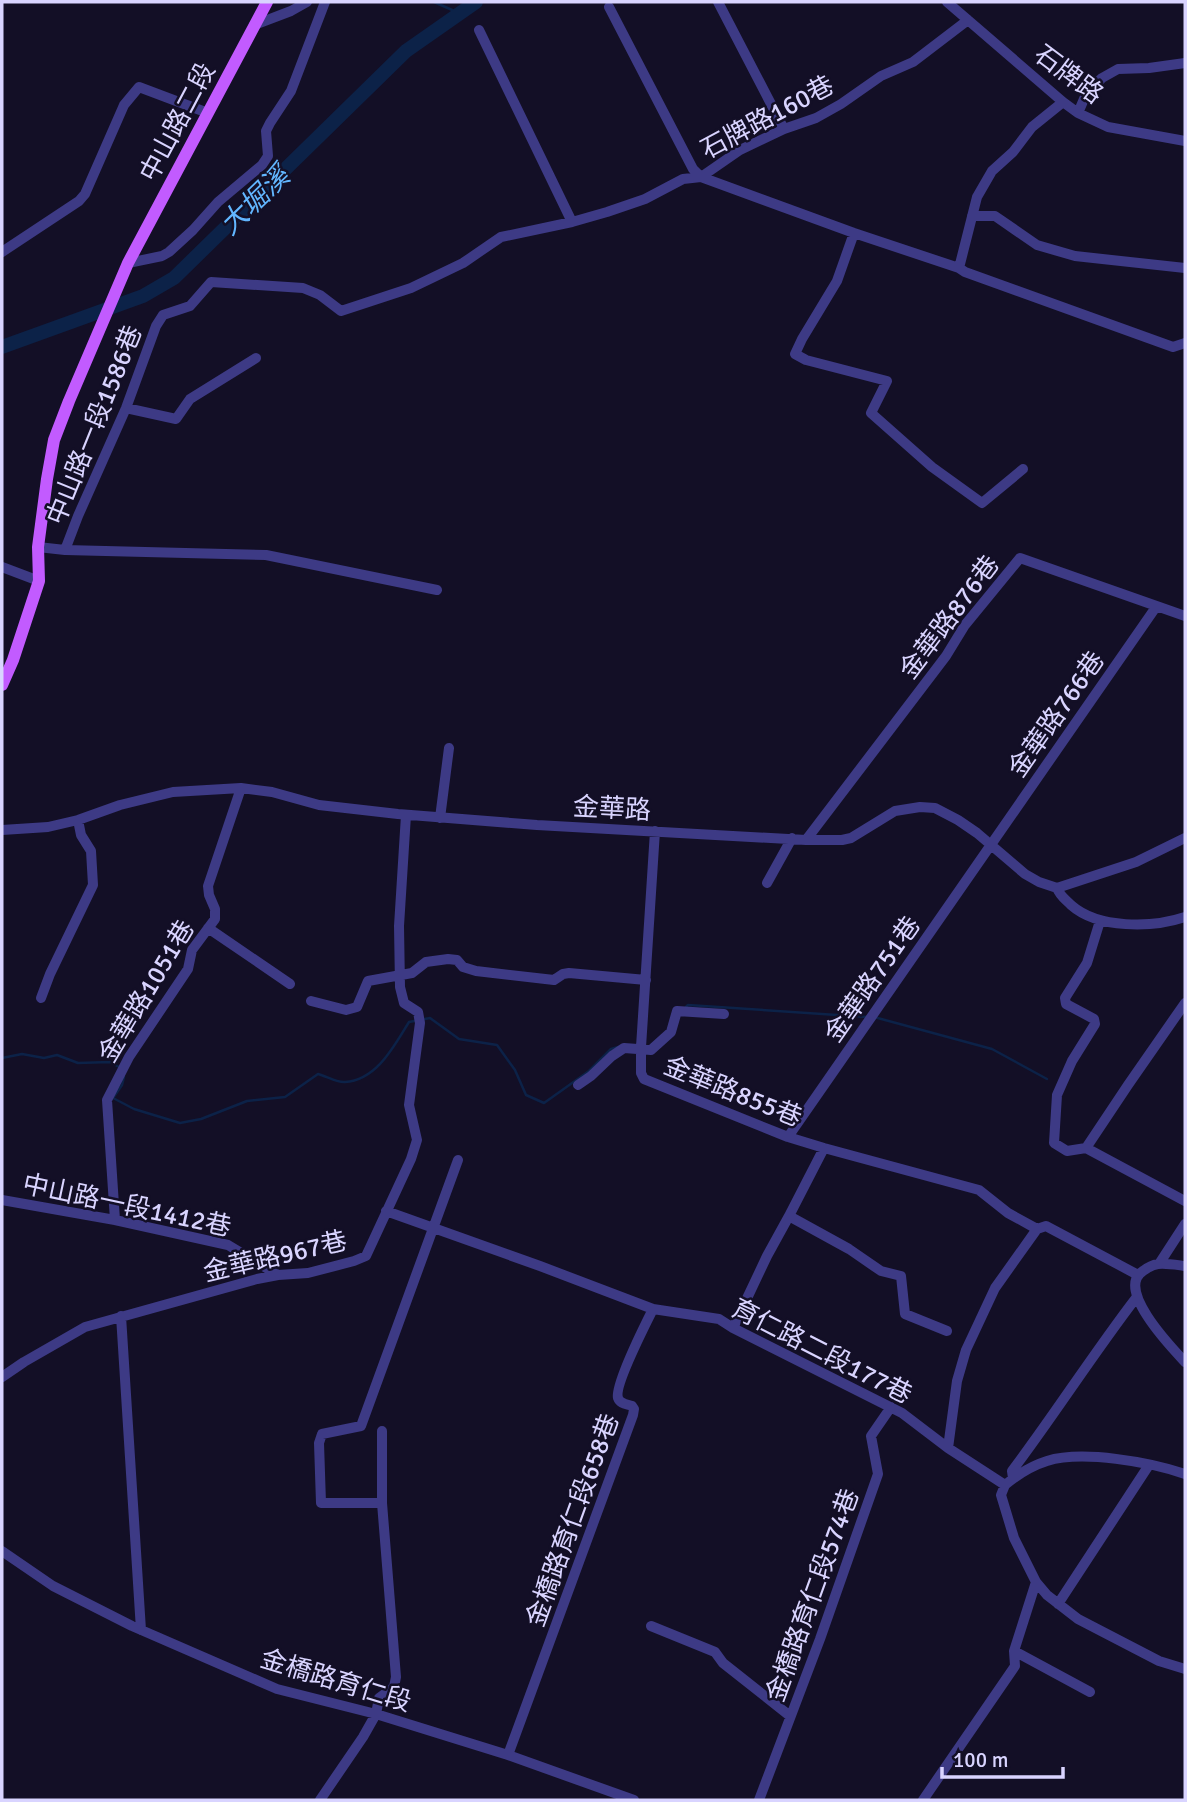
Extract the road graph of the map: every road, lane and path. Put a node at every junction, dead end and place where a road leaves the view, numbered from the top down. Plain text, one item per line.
1 (267, 2) edge
2 (307, 2) edge
3 (325, 2) edge
4 (719, 2) edge
5 (947, 2) edge
6 (609, 7) dead end
7 (968, 20) junction
8 (254, 25) junction
9 (479, 30) dead end
10 (1185, 63) edge
11 (1063, 102) junction
12 (208, 113) junction
13 (1078, 113) junction
14 (784, 129) junction
15 (1185, 141) edge
16 (701, 177) junction
17 (972, 216) junction
18 (572, 222) junction
19 (854, 233) junction
20 (2, 251) edge
21 (128, 263) junction
22 (959, 268) junction
23 (1185, 268) edge
24 (1185, 343) edge
25 (256, 358) dead end
26 (127, 408) junction
27 (1023, 469) dead end
28 (38, 547) junction
29 (65, 550) junction
30 (2, 567) edge
31 (39, 581) junction
32 (437, 590) dead end
33 (1156, 607) junction
34 (1185, 616) edge
35 (2, 685) edge
36 (449, 748) dead end
37 (241, 788) junction
38 (406, 815) junction
39 (440, 818) junction
40 (78, 820) junction
41 (2, 830) edge
42 (655, 831) junction
43 (792, 838) junction
44 (1185, 838) edge
45 (806, 840) junction
46 (990, 845) junction
47 (767, 883) dead end
48 (1058, 888) junction
49 (1185, 917) edge
50 (1100, 921) junction
51 (208, 928) junction
52 (401, 976) junction
53 (646, 980) junction
54 (290, 984) dead end
55 (41, 998) dead end
56 (311, 1001) dead end
57 (1185, 1003) edge
58 (724, 1014) dead end
59 (641, 1046) junction
60 (578, 1085) dead end
61 (788, 1137) junction
62 (824, 1148) junction
63 (1086, 1148) junction
64 (458, 1160) dead end
65 (2, 1200) edge
66 (1185, 1201) edge
67 (386, 1212) junction
68 (789, 1216) junction
69 (115, 1220) junction
70 (1185, 1224) edge
71 (433, 1228) junction
72 (1037, 1229) junction
73 (1159, 1264) junction
74 (1185, 1266) edge
75 (278, 1275) junction
76 (1138, 1275) junction
77 (1136, 1297) junction
78 (653, 1309) junction
79 (121, 1316) junction
80 (733, 1328) junction
81 (947, 1331) dead end
82 (1185, 1362) edge
83 (2, 1377) edge
84 (891, 1407) junction
85 (382, 1431) dead end
86 (948, 1448) junction
87 (1149, 1465) junction
88 (1185, 1474) edge
89 (1009, 1481) junction
90 (382, 1503) junction
91 (2, 1551) edge
92 (1036, 1582) junction
93 (1058, 1604) junction
94 (651, 1626) dead end
95 (141, 1630) junction
96 (1014, 1651) junction
97 (1185, 1669) edge
98 (1090, 1692) dead end
99 (376, 1714) junction
100 (790, 1716) junction
101 (509, 1755) junction
102 (320, 1800) edge
103 (634, 1800) edge
104 (759, 1800) edge
105 (923, 1800) edge

1 - 8 main road, 中山路二段
2 - 8 street
3 - 21 street
4 - 14 street
5 - 7 street, 石牌路
6 - 16 street
7 - 11 street, 石牌路
7 - 14 street, 石牌路160巷
8 - 12 main road, 中山路二段
9 - 18 street
10 - 13 street
11 - 13 street, 石牌路
11 - 17 street
12 - 20 street
12 - 21 main road, 中山路二段
13 - 15 street, 石牌路
14 - 16 street, 石牌路160巷
16 - 18 street, 石牌路160巷
16 - 19 street
17 - 22 street
17 - 23 street
18 - 26 street, 中山路一段1586巷
19 - 22 street
19 - 27 street
21 - 28 main road, 中山路二段
22 - 24 street
25 - 26 street
26 - 29 street, 中山路一段1586巷
28 - 29 street, 中山路一段1586巷
28 - 31 main road, 中山路二段
29 - 32 street
30 - 31 street
31 - 35 main road, 中山路二段
33 - 34 street, 金華路876巷
33 - 45 street, 金華路876巷
33 - 46 street, 金華路766巷
36 - 39 street
37 - 38 street, 金華路
37 - 40 street, 金華路
37 - 51 street, 金華路1051巷
38 - 39 street, 金華路
38 - 52 street, 金華路967巷
39 - 42 street, 金華路
40 - 41 street, 金華路
40 - 55 street
42 - 43 street, 金華路
42 - 53 street, 金華路855巷
43 - 45 street, 金華路
43 - 47 street
44 - 48 street
45 - 46 street, 金華路
46 - 48 street, 金華路
46 - 61 street, 金華路751巷
48 - 50 street
49 - 50 street
50 - 63 street
51 - 54 street
51 - 69 street, 金華路1051巷
52 - 53 street
52 - 56 street
52 - 67 street, 金華路967巷
53 - 59 street, 金華路855巷
57 - 63 street
58 - 59 street
59 - 60 street
59 - 61 street, 金華路855巷
61 - 62 street, 金華路855巷
62 - 68 street
62 - 72 street, 金華路855巷
63 - 66 street
64 - 71 street
65 - 69 street, 中山路一段1412巷
67 - 71 street, 育仁路二段177巷
67 - 75 street, 金華路967巷
68 - 80 street
68 - 81 street
69 - 75 street, 中山路一段1412巷
70 - 73 street
71 - 78 street, 育仁路二段177巷
71 - 90 street
72 - 76 street, 金華路855巷
72 - 86 street
73 - 74 street
73 - 76 street
75 - 79 street, 金華路967巷
76 - 77 street
77 - 82 street
77 - 89 street
78 - 80 street, 育仁路二段177巷
78 - 101 street, 金橋路育仁段658巷
79 - 83 street, 金華路967巷
79 - 95 street
80 - 84 street, 育仁路二段177巷
84 - 86 street, 育仁路二段177巷
84 - 100 street, 金橋路育仁段574巷
85 - 90 street
86 - 89 street, 育仁路二段177巷
87 - 88 street
87 - 89 street
87 - 93 street
89 - 92 street
90 - 99 street
91 - 95 street, 金橋路育仁段
92 - 93 street
92 - 96 street
93 - 97 street
94 - 100 street
95 - 99 street, 金橋路育仁段
96 - 98 street
96 - 105 street
99 - 101 street, 金橋路育仁段
99 - 102 street
100 - 104 street, 金橋路育仁段574巷
101 - 103 street, 金橋路育仁段

